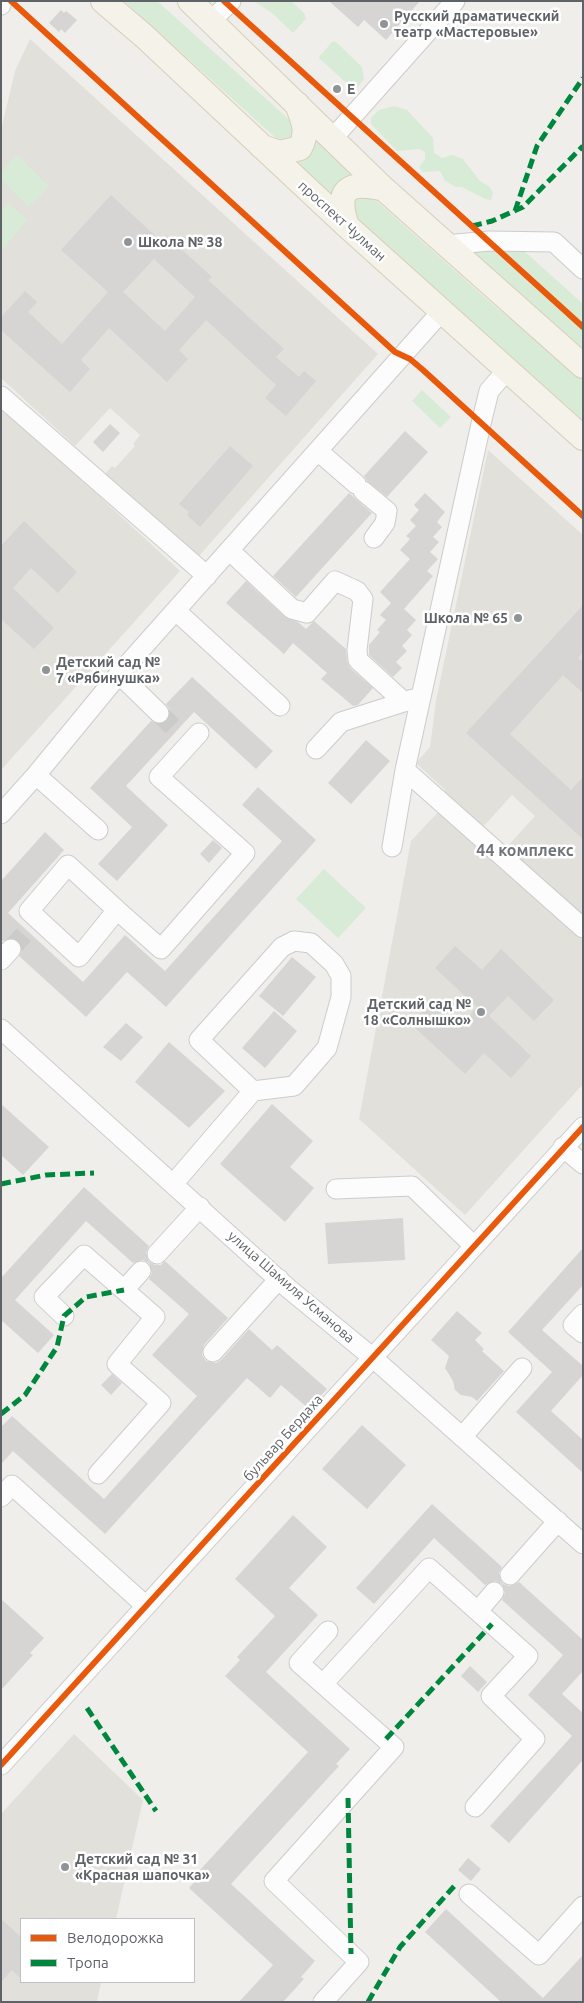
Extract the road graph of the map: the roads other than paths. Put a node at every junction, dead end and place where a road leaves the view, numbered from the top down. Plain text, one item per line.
1 (2, 1) edge
2 (103, 1) edge
3 (190, 1) edge
4 (231, 1) edge
5 (455, 1) edge
6 (1, 5) edge
7 (211, 21) junction
8 (297, 103) junction
9 (333, 138) junction
10 (262, 147) junction
11 (384, 189) junction
12 (347, 226) junction
13 (446, 245) junction
14 (583, 269) edge
15 (442, 311) junction
16 (583, 366) edge
17 (507, 370) junction
18 (1, 396) edge
19 (583, 438) edge
20 (318, 451) junction
21 (374, 538) dead end
22 (230, 551) junction
23 (207, 576) junction
24 (176, 611) junction
25 (119, 674) junction
26 (422, 697) junction
27 (404, 702) junction
28 (280, 706) dead end
29 (158, 713) tunnel mouth
30 (188, 735) dead end
31 (316, 749) dead end
32 (405, 770) junction
33 (36, 775) junction
34 (1, 814) edge
35 (98, 830) dead end
36 (392, 847) dead end
37 (117, 910) junction
38 (583, 928) edge
39 (1, 1028) edge
40 (253, 1091) junction
41 (583, 1127) edge
42 (563, 1147) junction
43 (583, 1164) edge
44 (174, 1183) junction
45 (336, 1189) dead end
46 (200, 1207) junction
47 (474, 1246) junction
48 (157, 1254) dead end
49 (141, 1271) dead end
50 (279, 1279) junction
51 (124, 1290) junction
52 (583, 1314) edge
53 (64, 1316) dead end
54 (583, 1333) edge
55 (213, 1352) dead end
56 (372, 1357) junction
57 (522, 1368) dead end
58 (462, 1436) junction
59 (98, 1474) dead end
60 (1, 1497) edge
61 (558, 1521) junction
62 (583, 1544) edge
63 (510, 1574) dead end
64 (494, 1592) dead end
65 (146, 1606) junction
66 (478, 1611) junction
67 (328, 1632) dead end
68 (323, 1684) junction
69 (1, 1766) edge
70 (475, 1807) dead end
71 (469, 1894) dead end
72 (579, 1918) edge
73 (323, 2002) edge

1 - 6 street
2 - 10 main road, проспект Чулман
3 - 7 main road
4 - 7 street
5 - 9 street
7 - 8 main road
8 - 9 main road
8 - 10 main road
9 - 11 main road
10 - 12 main road, проспект Чулман
11 - 12 main road
11 - 13 main road
12 - 15 main road, проспект Чулман
13 - 14 street
13 - 16 main road
15 - 17 main road, проспект Чулман
15 - 20 street
17 - 19 main road, проспект Чулман
17 - 26 street
18 - 23 street
20 - 21 street
20 - 22 street
22 - 23 street
22 - 27 street
23 - 24 street
24 - 25 street
24 - 28 street
25 - 29 street
25 - 33 street
26 - 27 street
26 - 32 street
27 - 31 street
30 - 37 street
32 - 36 street
32 - 38 street
33 - 34 street
33 - 35 street
37 - 37 street
39 - 44 street, улица Шамиля Усманова
40 - 40 street
40 - 44 street
41 - 42 street, бульвар Бердаха
42 - 43 street
42 - 47 street, бульвар Бердаха
44 - 46 street, улица Шамиля Усманова
45 - 47 street
46 - 48 street
46 - 50 street, улица Шамиля Усманова
47 - 56 street, бульвар Бердаха
49 - 51 street
50 - 55 street
50 - 56 street, улица Шамиля Усманова
51 - 53 street
51 - 59 street
52 - 54 street
56 - 58 street, улица Шамиля Усманова
56 - 65 street, бульвар Бердаха
57 - 58 street
58 - 61 street, улица Шамиля Усманова
60 - 65 street
61 - 62 street, улица Шамиля Усманова
61 - 63 street
64 - 66 street
65 - 69 street, бульвар Бердаха
66 - 68 street
66 - 70 street
67 - 68 street
68 - 73 street
71 - 72 street

